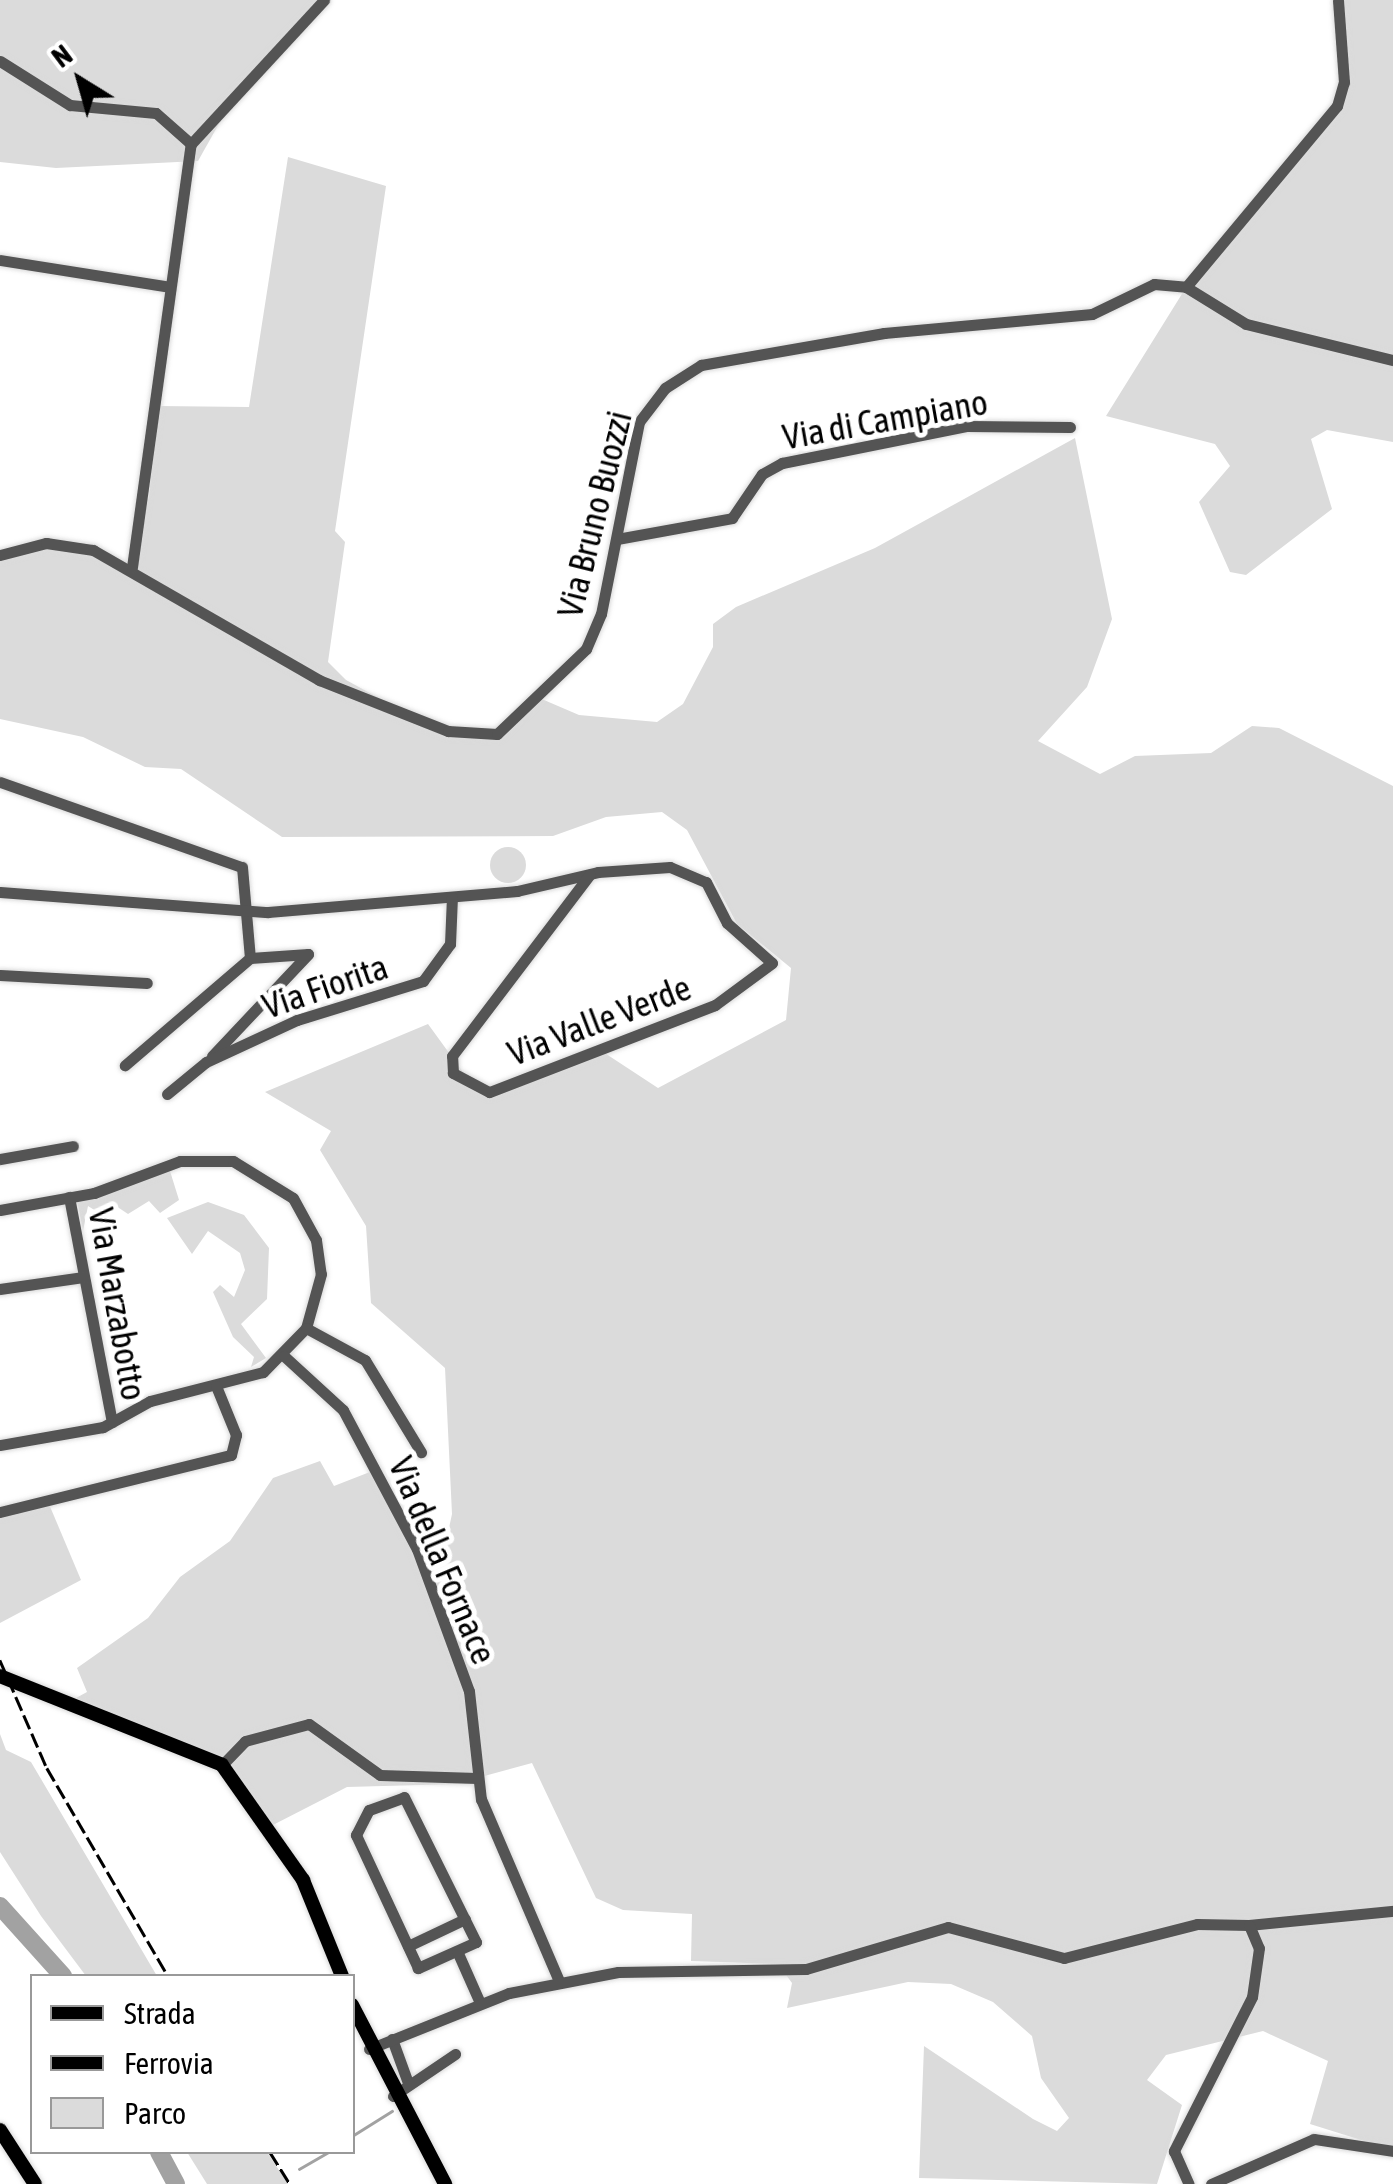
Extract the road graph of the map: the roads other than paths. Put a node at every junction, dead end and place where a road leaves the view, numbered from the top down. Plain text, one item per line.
1 (324, 0) edge
2 (1338, 0) edge
3 (0, 61) edge
4 (191, 144) junction
5 (0, 260) edge
6 (170, 286) junction
7 (1186, 287) junction
8 (1393, 360) edge
9 (1070, 427) dead end
10 (618, 539) junction
11 (0, 555) edge
12 (132, 567) junction
13 (0, 782) edge
14 (590, 874) junction
15 (0, 892) edge
16 (452, 897) junction
17 (244, 913) junction
18 (250, 958) junction
19 (0, 975) edge
20 (148, 983) dead end
21 (206, 1062) junction
22 (125, 1065) dead end
23 (167, 1094) dead end
24 (74, 1146) dead end
25 (0, 1159) edge
26 (69, 1197) junction
27 (0, 1210) edge
28 (84, 1277) junction
29 (0, 1290) edge
30 (306, 1328) junction
31 (284, 1356) junction
32 (216, 1386) junction
33 (112, 1422) junction
34 (0, 1445) edge
35 (421, 1452) dead end
36 (0, 1512) edge
37 (0, 1676) edge
38 (222, 1766) junction
39 (477, 1778) junction
40 (1393, 1911) edge
41 (465, 1919) junction
42 (1249, 1925) junction
43 (408, 1946) junction
44 (457, 1951) junction
45 (341, 1974) edge
46 (560, 1981) junction
47 (480, 2004) junction
48 (355, 2012) edge
49 (392, 2040) junction
50 (369, 2049) junction
51 (454, 2054) dead end
52 (408, 2083) junction
53 (392, 2096) junction
54 (0, 2130) edge
55 (1393, 2152) edge
56 (35, 2184) edge
57 (445, 2184) edge
58 (1189, 2184) edge
59 (1211, 2184) edge

1 - 4 street
2 - 7 street
3 - 4 street
4 - 6 street
5 - 6 street
6 - 12 street
7 - 8 street
7 - 10 street, Via Bruno Buozzi
9 - 10 street, Via di Campiano
10 - 12 street, Via Bruno Buozzi
11 - 12 street, Via Bruno Buozzi
13 - 17 street
14 - 14 street, Via Valle Verde
14 - 16 street, Via Valle Verde
15 - 17 street, Via Valle Verde
16 - 17 street, Via Valle Verde
16 - 21 street, Via Fiorita
17 - 18 street
18 - 21 street
18 - 22 street
19 - 20 street
21 - 23 street, Via Fiorita
24 - 25 street
26 - 27 street
26 - 28 street, Via Marzabotto
26 - 30 street, Via Marzabotto
28 - 29 street
28 - 33 street, Via Marzabotto
30 - 31 street, Via Marzabotto
30 - 35 street
31 - 32 street, Via Marzabotto
31 - 39 street, Via della Fornace
32 - 33 street, Via Marzabotto
32 - 36 street
33 - 34 street, Via Marzabotto
37 - 38 main road
38 - 39 street
38 - 45 main road
39 - 46 street, Via della Fornace
40 - 42 street
41 - 43 street
41 - 43 street
41 - 44 street
42 - 46 street
42 - 58 street
43 - 44 street
44 - 47 street
46 - 47 street
47 - 49 street
48 - 50 main road
49 - 50 street
49 - 52 street
50 - 53 main road
51 - 52 street
52 - 53 street
53 - 57 main road
54 - 56 main road
55 - 59 street

